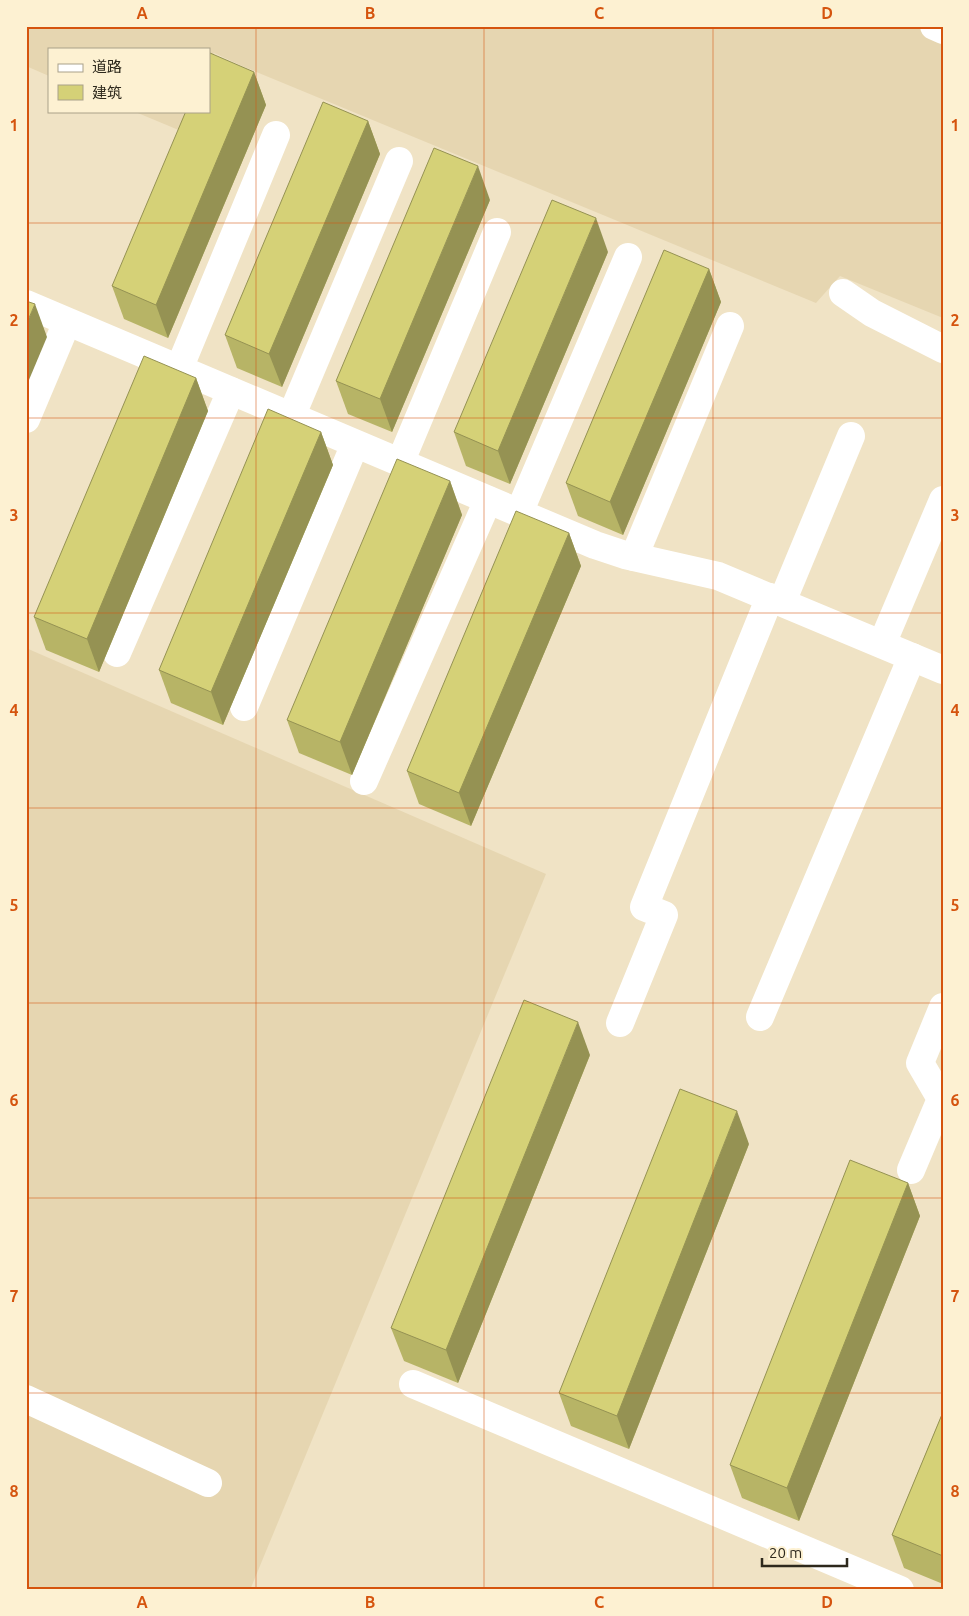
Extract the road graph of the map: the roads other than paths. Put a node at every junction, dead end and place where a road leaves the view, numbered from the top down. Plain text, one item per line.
1 (934, 26) edge
2 (943, 30) edge
3 (276, 135) dead end
4 (399, 161) dead end
5 (497, 232) dead end
6 (628, 257) dead end
7 (843, 293) dead end
8 (26, 304) edge
9 (67, 322) junction
10 (730, 326) dead end
11 (943, 349) edge
12 (179, 369) junction
13 (230, 391) junction
14 (292, 417) junction
15 (26, 419) edge
16 (850, 436) dead end
17 (355, 444) junction
18 (400, 463) junction
19 (488, 500) junction
20 (943, 500) edge
21 (519, 513) junction
22 (634, 557) junction
23 (776, 599) junction
24 (882, 644) junction
25 (117, 654) dead end
26 (912, 657) junction
27 (943, 670) edge
28 (244, 707) dead end
29 (364, 781) dead end
30 (943, 1007) edge
31 (760, 1017) dead end
32 (620, 1022) dead end
33 (912, 1170) dead end
34 (413, 1384) dead end
35 (26, 1399) edge
36 (208, 1483) dead end
37 (900, 1590) edge

1 - 2 street
3 - 12 street
4 - 14 street
5 - 18 street
6 - 21 street
7 - 11 street
8 - 9 street
9 - 12 street
9 - 15 street
10 - 22 street
12 - 13 street
13 - 14 street
13 - 25 street
14 - 17 street
16 - 23 street
17 - 18 street
17 - 28 street
18 - 19 street
19 - 21 street
19 - 29 street
20 - 24 street
21 - 22 street
22 - 23 street
23 - 24 street
23 - 32 street
24 - 26 street
26 - 27 street
26 - 31 street
30 - 33 street
34 - 37 street
35 - 36 street

